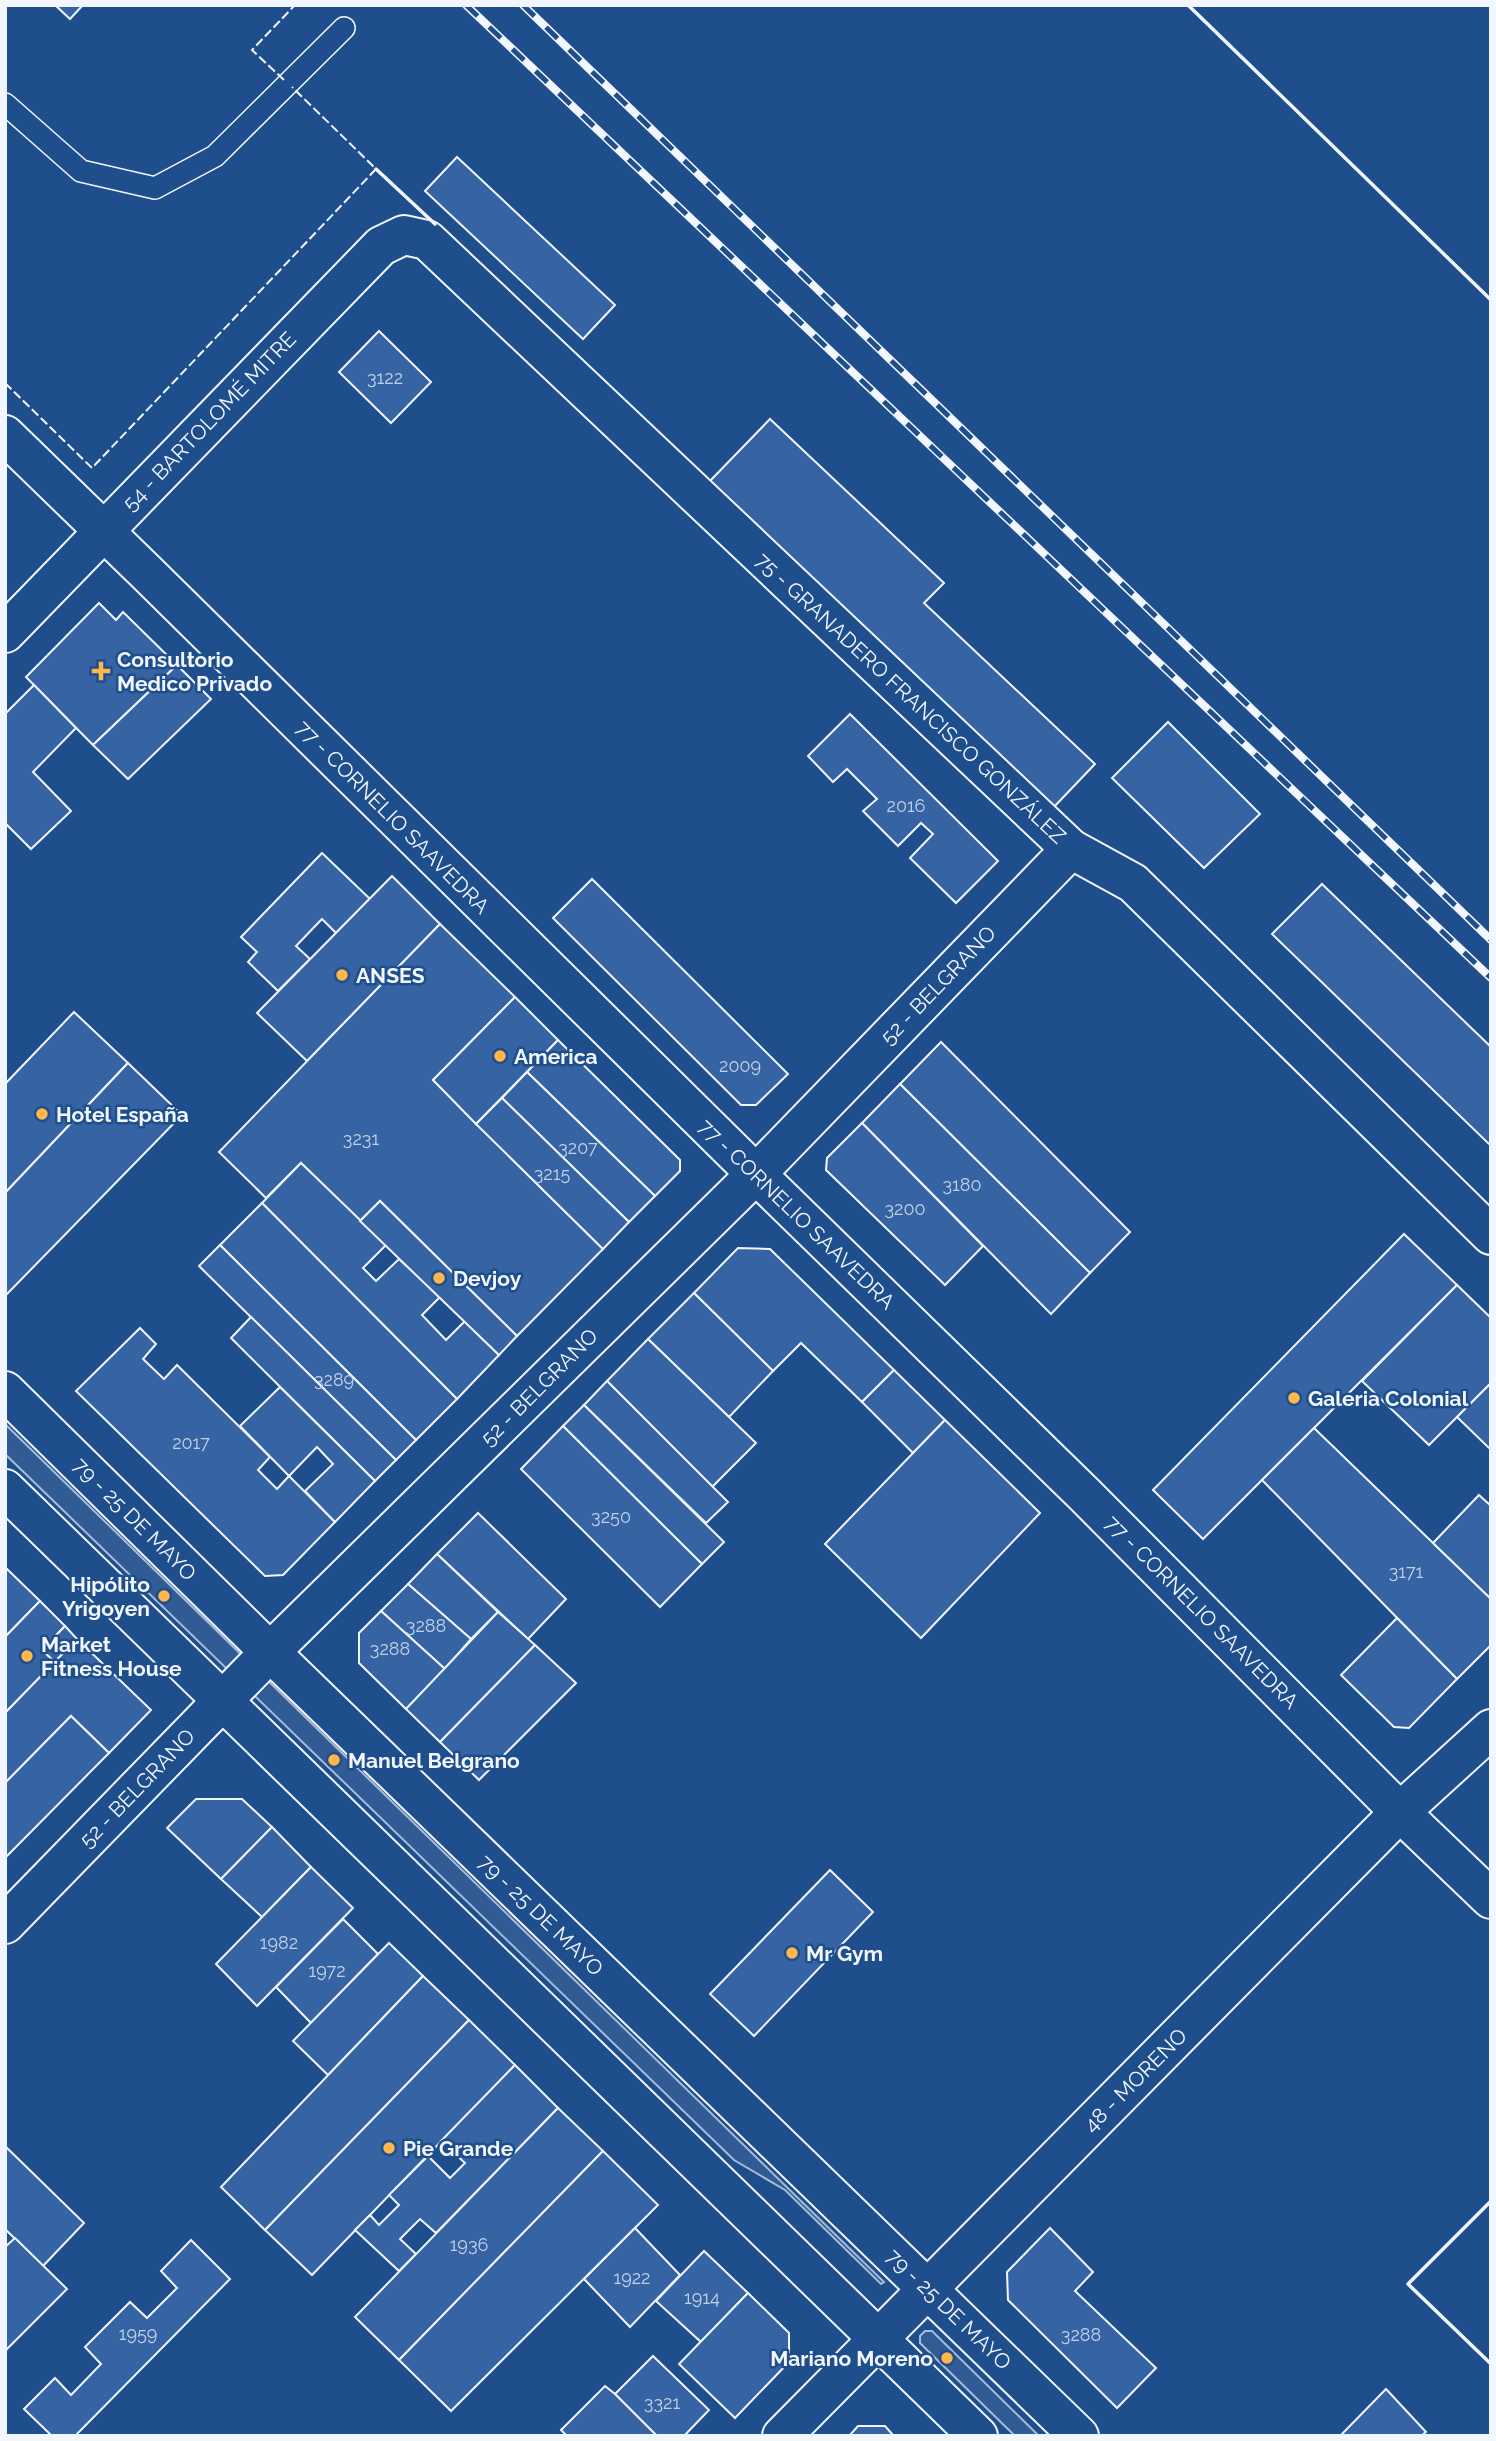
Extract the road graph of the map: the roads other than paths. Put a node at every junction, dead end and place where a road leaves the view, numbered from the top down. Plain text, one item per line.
1 (344, 28) dead end
2 (5, 104) edge
3 (427, 240) joint
4 (5, 436) edge
5 (103, 530) junction
6 (5, 633) edge
7 (1071, 849) junction
8 (755, 1174) junction
9 (1491, 1235) edge
10 (5, 1391) edge
11 (5, 1489) edge
12 (270, 1652) junction
13 (222, 1700) junction
14 (1491, 1729) edge
15 (1400, 1812) junction
16 (1491, 1899) edge
17 (5, 1924) edge
18 (927, 2288) junction
19 (878, 2339) junction
20 (782, 2436) edge
21 (978, 2436) edge
22 (1079, 2436) edge

1 - 2 lane
3 - 5 street, 54 - BARTOLOMÉ MITRE
3 - 7 street, 75 - GRANADERO FRANCISCO GONZÁLEZ
4 - 5 street, 77 - CORNELIO SAAVEDRA
5 - 6 street, 54 - BARTOLOMÉ MITRE
5 - 8 street, 77 - CORNELIO SAAVEDRA
7 - 8 street, 52 - BELGRANO
7 - 9 street, 75 - GRANADERO FRANCISCO GONZÁLEZ
8 - 12 street, 52 - BELGRANO
8 - 15 street, 77 - CORNELIO SAAVEDRA
10 - 12 street, 79 - 25 DE MAYO
11 - 13 street
12 - 13 street, 52 - BELGRANO
12 - 18 street, 79 - 25 DE MAYO
13 - 17 street, 52 - BELGRANO
13 - 19 street
14 - 15 street, 48 - MORENO
15 - 16 street, 77 - CORNELIO SAAVEDRA
15 - 18 street, 48 - MORENO
18 - 19 street, 48 - MORENO
18 - 22 street, 79 - 25 DE MAYO
19 - 20 street, 48 - MORENO
19 - 21 street

